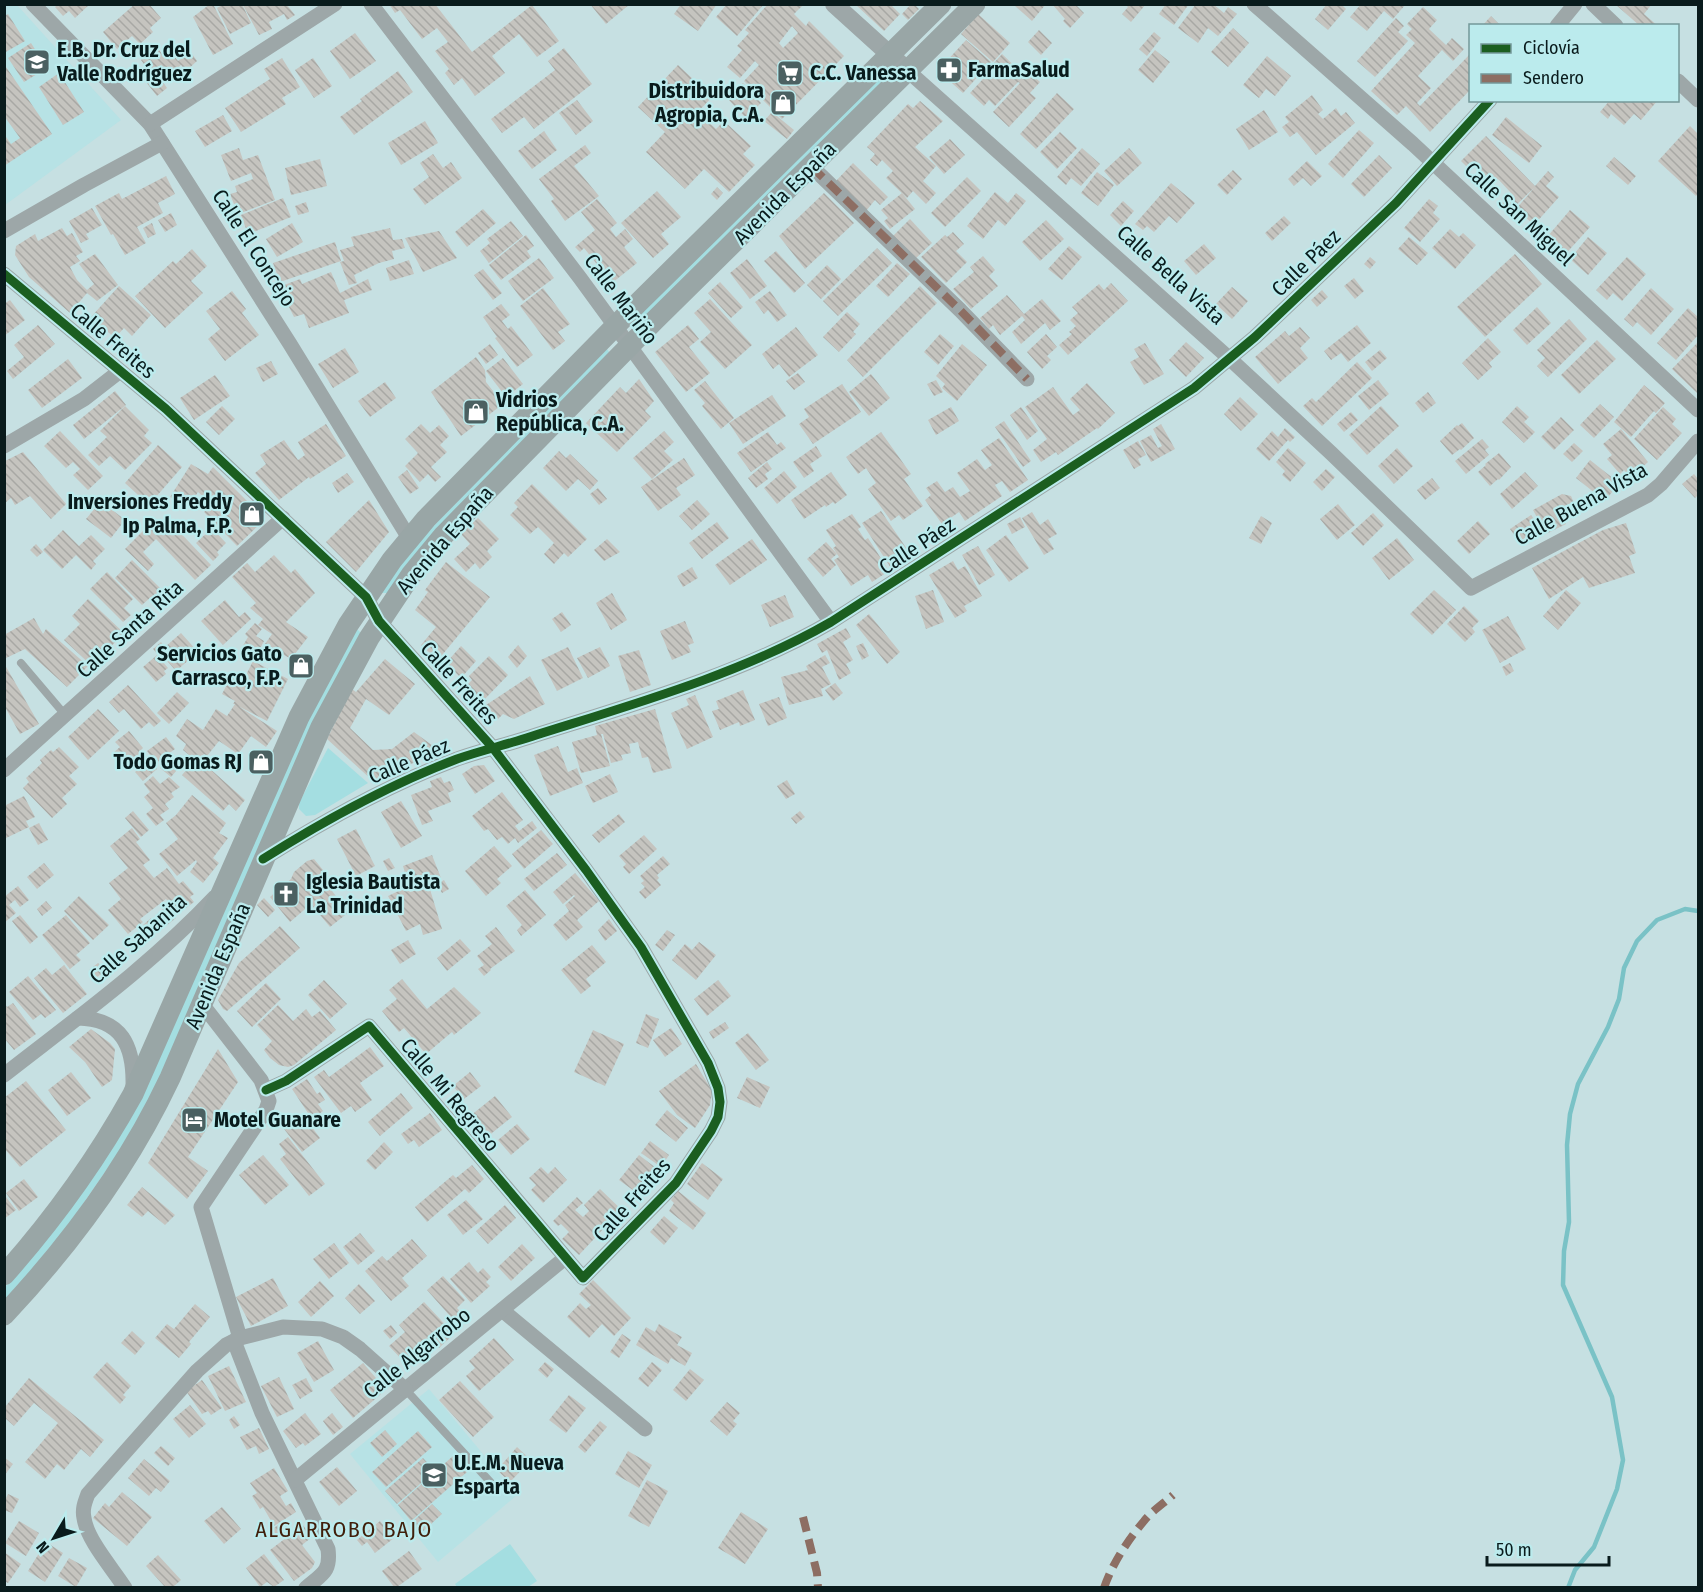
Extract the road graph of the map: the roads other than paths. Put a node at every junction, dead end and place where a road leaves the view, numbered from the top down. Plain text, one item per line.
1 (33, 4) edge
2 (335, 4) edge
3 (371, 4) edge
4 (834, 4) edge
5 (941, 4) edge
6 (975, 4) edge
7 (1254, 4) edge
8 (1575, 4) edge
9 (1593, 4) edge
10 (1559, 24) edge
11 (1614, 24) edge
12 (890, 54) junction
13 (908, 70) junction
14 (1679, 83) edge
15 (1698, 100) edge
16 (1488, 102) edge
17 (150, 124) junction
18 (162, 144) junction
19 (1434, 163) junction
20 (812, 167) junction
21 (4, 231) edge
22 (4, 274) edge
23 (616, 327) junction
24 (630, 346) junction
25 (1230, 359) junction
26 (120, 371) junction
27 (1027, 379) dead end
28 (1698, 410) edge
29 (1698, 441) edge
30 (4, 446) edge
31 (283, 518) junction
32 (409, 538) junction
33 (1471, 588) joint
34 (366, 597) junction
35 (379, 621) junction
36 (831, 622) junction
37 (21, 663) dead end
38 (66, 716) junction
39 (493, 748) junction
40 (4, 770) edge
41 (263, 859) junction
42 (224, 888) junction
43 (202, 1004) junction
44 (78, 1018) junction
45 (4, 1075) edge
46 (266, 1090) junction
47 (133, 1094) junction
48 (565, 1258) junction
49 (4, 1275) edge
50 (583, 1278) joint
51 (502, 1310) junction
52 (4, 1314) edge
53 (237, 1340) junction
54 (406, 1390) junction
55 (645, 1429) dead end
56 (295, 1480) junction
57 (494, 1486) dead end
58 (125, 1587) edge
59 (306, 1587) edge

1 - 17 street, Calle El Concejo
2 - 17 street
3 - 23 street, Calle Mariño
4 - 12 street, Calle Bella Vista
5 - 12 main road, Avenida España
6 - 13 main road, Avenida España
7 - 19 street, Calle San Miguel
8 - 10 street
9 - 11 street
12 - 13 street, Calle Bella Vista
12 - 23 main road, Avenida España
13 - 20 main road, Avenida España
13 - 25 street, Calle Bella Vista
14 - 15 street
16 - 19 street, Calle Páez
17 - 18 street, Calle El Concejo
18 - 21 street
18 - 32 street, Calle El Concejo
19 - 25 street, Calle Páez
19 - 28 street, Calle San Miguel
20 - 24 main road, Avenida España
20 - 27 street
22 - 26 street, Calle Freites
23 - 24 street, Calle Mariño
23 - 32 main road, Avenida España
24 - 35 main road, Avenida España
24 - 36 street, Calle Mariño
25 - 33 street, Calle Bella Vista
25 - 36 street, Calle Páez
26 - 30 street
26 - 31 street, Calle Freites
29 - 33 street, Calle Buena Vista
31 - 34 street, Calle Freites
31 - 38 street, Calle Santa Rita
32 - 34 main road, Avenida España
34 - 35 street, Calle Freites
34 - 42 main road, Avenida España
35 - 39 street, Calle Freites
35 - 41 main road, Avenida España
36 - 39 street, Calle Páez
37 - 38 lane
38 - 40 street, Calle Santa Rita
39 - 41 street, Calle Páez
39 - 50 street, Calle Freites
41 - 43 main road, Avenida España
42 - 44 street, Calle Sabanita
42 - 47 main road, Avenida España
43 - 46 street
43 - 52 main road, Avenida España
44 - 45 street, Calle Sabanita
44 - 47 street, Calle Sabanita
46 - 48 street, Calle Mi Regreso
46 - 53 street
47 - 49 main road, Avenida España
48 - 50 street, Calle Mi Regreso
48 - 51 street, Calle Algarrobo
51 - 54 street, Calle Algarrobo
51 - 55 street
53 - 54 street
53 - 56 street
53 - 58 street
54 - 56 street, Calle Algarrobo
54 - 57 lane
56 - 59 street

